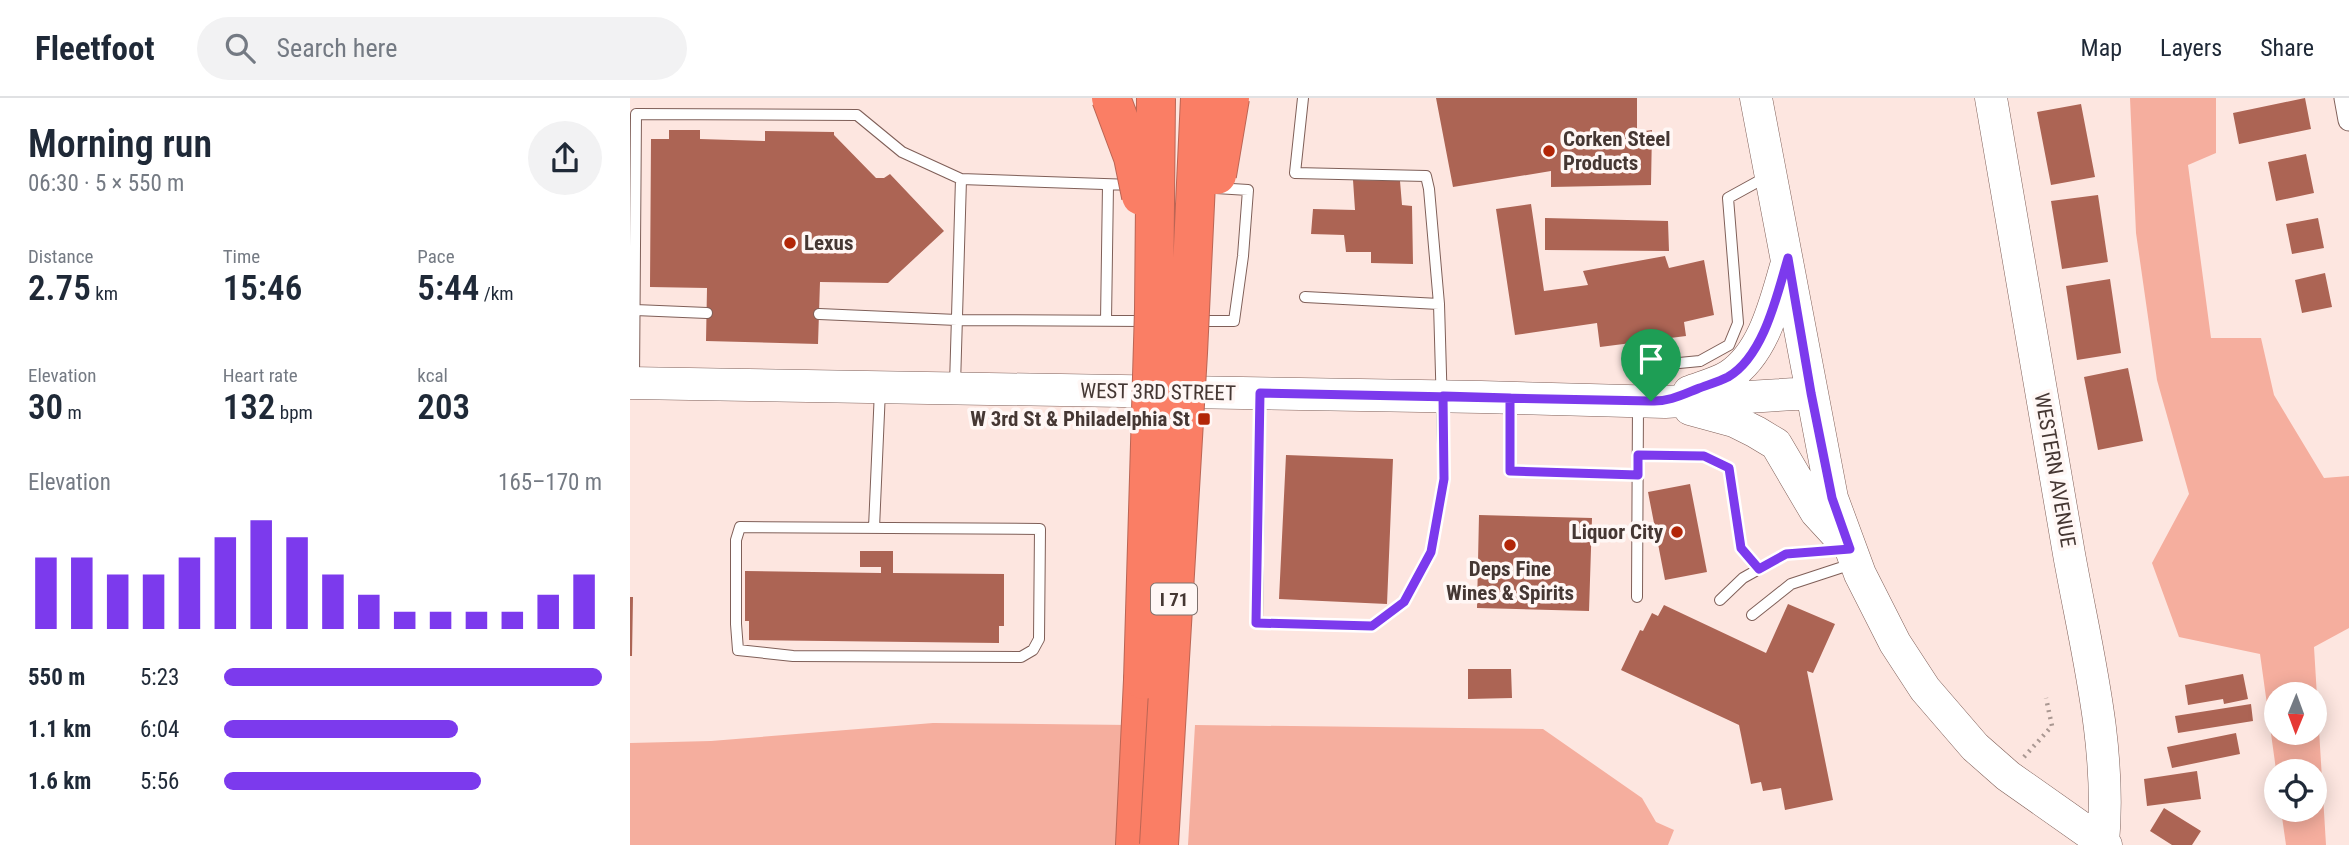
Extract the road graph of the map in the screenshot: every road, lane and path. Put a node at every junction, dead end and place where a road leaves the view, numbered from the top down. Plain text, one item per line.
1 (1111, 98) edge
2 (1156, 98) edge
3 (1200, 98) edge
4 (1230, 98) edge
5 (1303, 98) edge
6 (1756, 98) edge
7 (1991, 98) edge
8 (2345, 98) edge
9 (2349, 120) edge
10 (1771, 174) junction
11 (961, 179) junction
12 (1108, 184) junction
13 (1171, 187) dead end
14 (1184, 187) dead end
15 (1788, 258) junction
16 (1305, 297) dead end
17 (1439, 304) junction
18 (635, 310) junction
19 (706, 313) dead end
20 (819, 314) dead end
21 (957, 320) junction
22 (1106, 321) junction
23 (1174, 326) junction
24 (632, 383) edge
25 (881, 387) junction
26 (955, 388) junction
27 (1260, 393) junction
28 (1811, 393) junction
29 (1443, 396) junction
30 (1510, 398) junction
31 (1651, 401) junction
32 (1638, 455) junction
33 (1638, 475) junction
34 (874, 528) junction
35 (1853, 556) junction
36 (1759, 569) junction
37 (1637, 597) dead end
38 (1720, 600) dead end
39 (1752, 615) dead end
40 (2046, 698) dead end
41 (2008, 776) junction
42 (2104, 844) edge
43 (1135, 845) edge
44 (1159, 845) edge

1 - 23 highway, bridge
2 - 23 highway, I 71, bridge
3 - 23 highway, I 71, bridge
4 - 23 highway, bridge
5 - 17 lane
6 - 10 street
7 - 42 street, WESTERN AVENUE
8 - 9 street
10 - 15 street
10 - 31 lane
11 - 12 lane
11 - 18 lane
11 - 21 lane
12 - 13 lane
12 - 22 lane
14 - 23 lane
15 - 28 street
15 - 31 street
16 - 17 lane
17 - 29 lane
18 - 19 lane
18 - 24 lane
20 - 21 lane
21 - 22 lane
21 - 26 lane
22 - 23 lane
23 - 43 highway, I 71, bridge
23 - 44 highway, I 71, bridge
24 - 25 street, WEST 3RD STREET
25 - 26 street, WEST 3RD STREET
25 - 34 lane
26 - 27 street, WEST 3RD STREET
27 - 29 street, WEST 3RD STREET
27 - 29 lane
28 - 31 street, WEST 3RD STREET
28 - 35 street
29 - 30 street, WEST 3RD STREET
30 - 31 street, WEST 3RD STREET
30 - 33 lane
31 - 32 lane
31 - 35 street
32 - 33 lane
32 - 36 lane
33 - 37 lane
34 - 34 lane
35 - 36 lane
35 - 39 lane
35 - 41 street
36 - 38 lane
40 - 41 path
41 - 42 street

